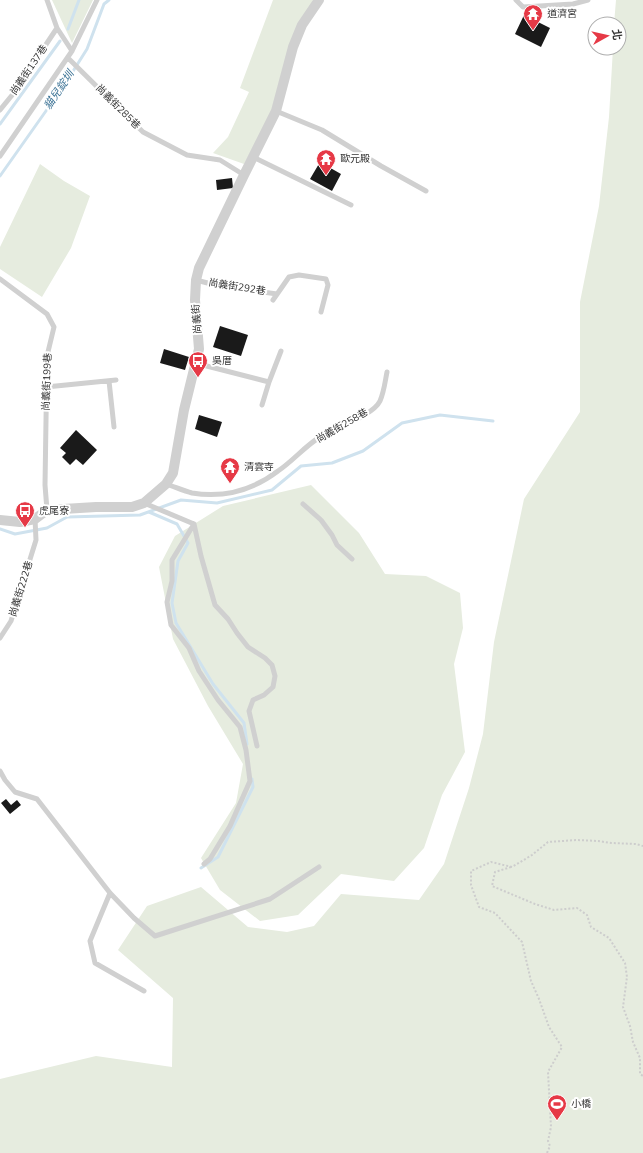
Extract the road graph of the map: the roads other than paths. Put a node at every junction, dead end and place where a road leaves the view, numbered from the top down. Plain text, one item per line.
1 (47, 0) edge
2 (97, 0) edge
3 (318, 0) edge
4 (516, 0) edge
5 (588, 0) edge
6 (57, 28) junction
7 (72, 51) junction
8 (68, 58) junction
9 (0, 110) edge
10 (276, 111) junction
11 (0, 156) edge
12 (253, 157) junction
13 (244, 175) junction
14 (426, 191) dead end
15 (351, 205) dead end
16 (0, 278) edge
17 (196, 280) junction
18 (278, 294) junction
19 (273, 300) dead end
20 (321, 312) dead end
21 (280, 351) dead end
22 (195, 363) junction
23 (387, 372) dead end
24 (116, 380) dead end
25 (109, 381) junction
26 (269, 382) junction
27 (46, 387) junction
28 (262, 405) dead end
29 (114, 427) dead end
30 (166, 484) junction
31 (146, 504) junction
32 (303, 504) dead end
33 (47, 510) junction
34 (35, 519) junction
35 (0, 520) edge
36 (194, 524) junction
37 (352, 559) dead end
38 (0, 638) edge
39 (257, 746) dead end
40 (0, 771) edge
41 (204, 864) dead end
42 (319, 867) dead end
43 (110, 893) junction
44 (144, 991) dead end

1 - 6 lane
2 - 7 lane
3 - 10 street, 尚義街
4 - 5 lane
6 - 7 lane
6 - 9 lane, 尚義街137巷
7 - 8 lane
8 - 11 lane
8 - 13 lane, 尚義街285巷
10 - 12 street, 尚義街
10 - 14 lane
12 - 13 street, 尚義街
12 - 15 lane
13 - 17 street, 尚義街
16 - 27 lane, 尚義街199巷
17 - 18 lane, 尚義街292巷
17 - 22 street, 尚義街
18 - 19 lane
18 - 20 lane
21 - 26 lane
22 - 26 lane
22 - 30 street, 尚義街
23 - 30 lane, 尚義街258巷
24 - 25 lane
25 - 27 lane
25 - 29 lane
26 - 28 lane
27 - 33 lane, 尚義街199巷
30 - 31 street, 尚義街
31 - 33 street, 尚義街
31 - 36 lane
32 - 37 lane
33 - 34 street
34 - 35 street
34 - 38 lane, 尚義街222巷
36 - 39 lane
36 - 41 lane
40 - 43 lane
42 - 43 lane
43 - 44 lane

